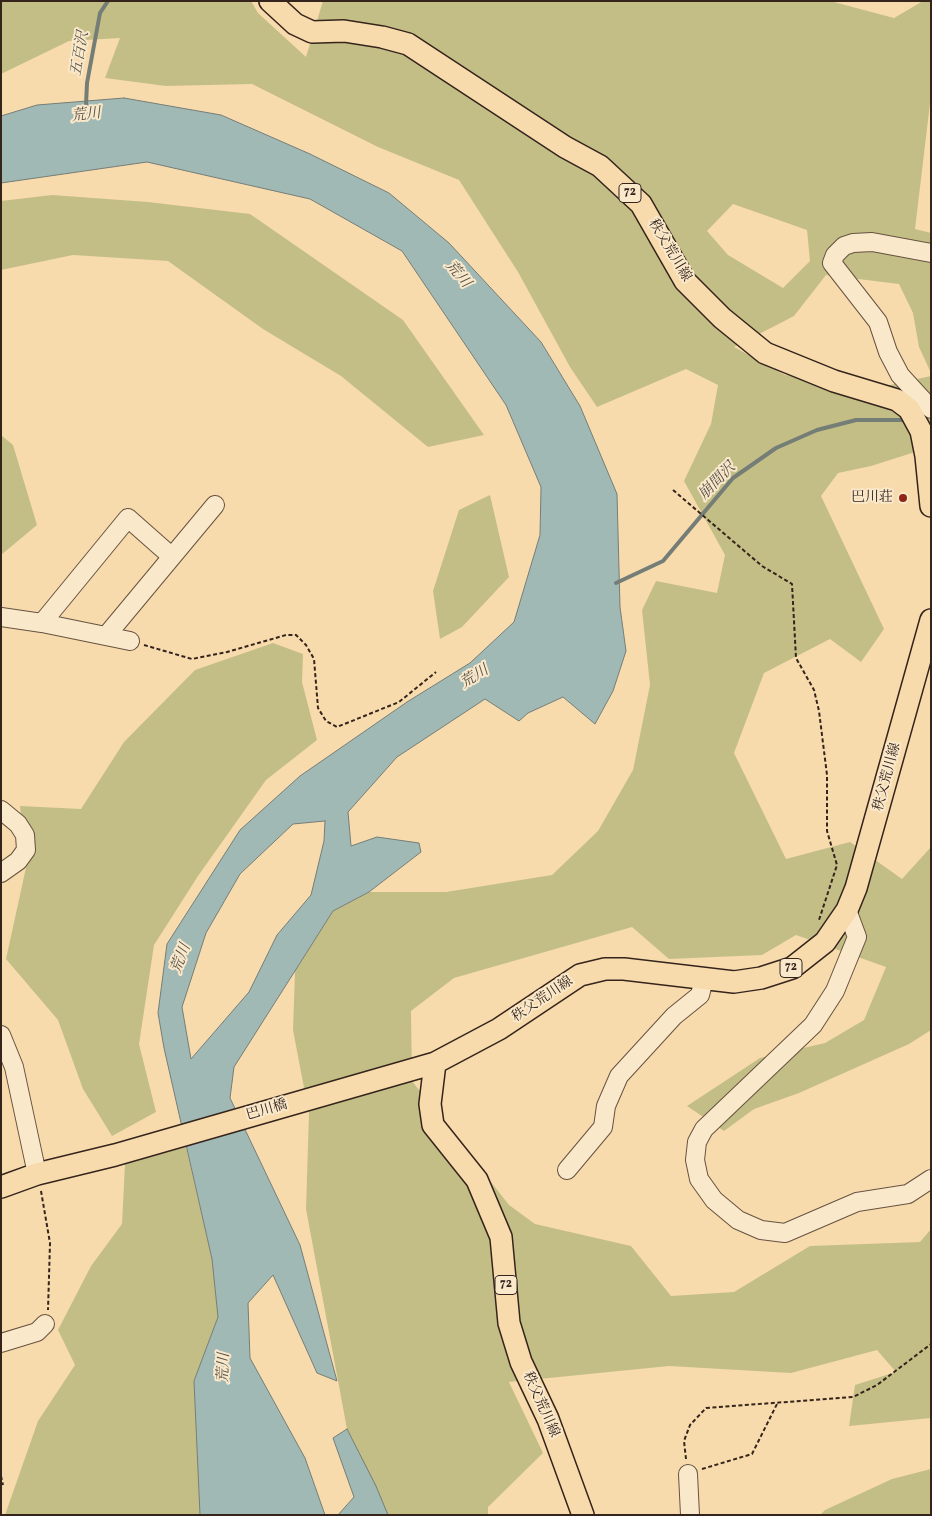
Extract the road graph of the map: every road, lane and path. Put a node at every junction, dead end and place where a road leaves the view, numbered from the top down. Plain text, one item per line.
1 (270, 1) edge
2 (931, 253) edge
3 (931, 408) edge
4 (928, 456) edge
5 (674, 490) dead end
6 (215, 504) dead end
7 (931, 506) edge
8 (171, 556) junction
9 (1, 617) edge
10 (931, 620) edge
11 (42, 623) junction
12 (106, 636) junction
13 (130, 641) joint
14 (436, 672) dead end
15 (1, 810) edge
16 (1, 873) edge
17 (847, 910) junction
18 (817, 926) dead end
19 (704, 978) junction
20 (1, 1035) edge
21 (427, 1065) junction
22 (567, 1170) dead end
23 (37, 1174) junction
24 (931, 1179) edge
25 (1, 1187) edge
26 (45, 1324) joint
27 (1, 1343) edge
28 (931, 1344) edge
29 (778, 1402) junction
30 (688, 1474) junction
31 (1, 1476) edge
32 (3, 1485) dead end
33 (583, 1515) edge
34 (690, 1515) edge

1 - 4 main road, 秩父荒川線 / 72
2 - 3 street
4 - 7 main road, 秩父荒川線 / 72
5 - 18 path
6 - 8 street
8 - 11 street
8 - 12 street
9 - 11 street
10 - 17 main road, 秩父荒川線 / 72
11 - 12 street
12 - 13 street
13 - 14 path
15 - 16 street
17 - 19 main road, 秩父荒川線 / 72
17 - 24 street
19 - 21 main road, 秩父荒川線 / 72
19 - 22 street
20 - 23 street
21 - 23 main road, 巴川橋
21 - 33 main road, 秩父荒川線 / 72
23 - 25 main road, 巴川橋
23 - 26 path
26 - 27 street
28 - 29 path
29 - 30 path
29 - 30 path
30 - 34 street
31 - 32 path

